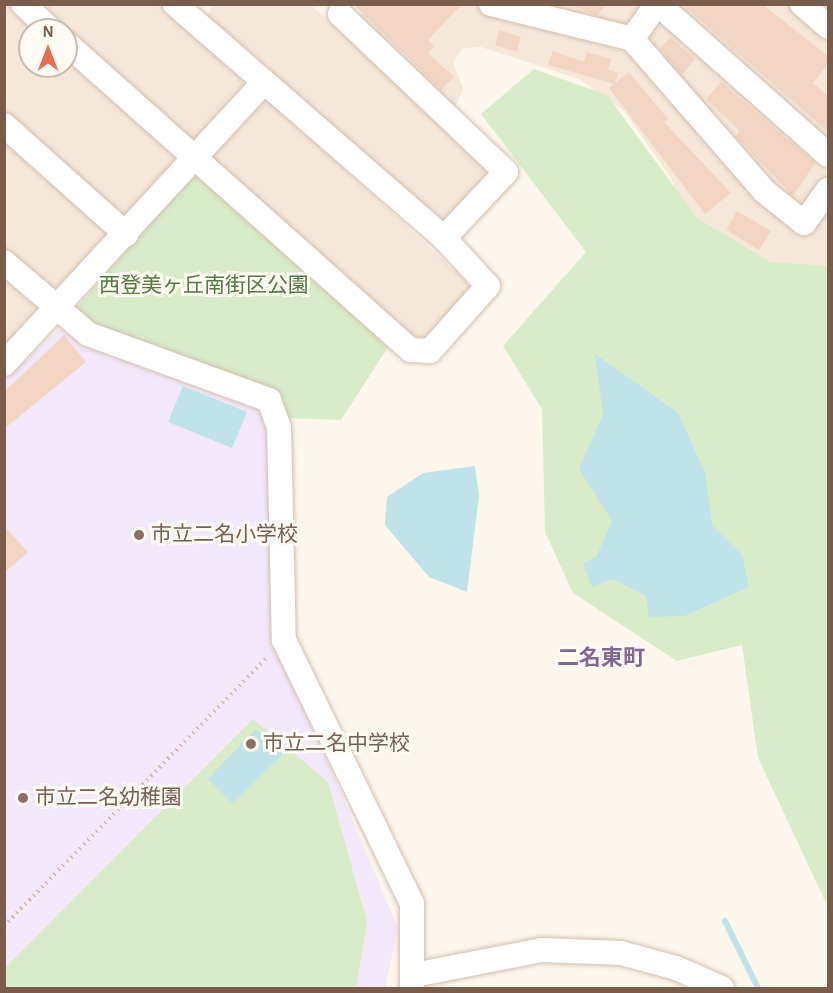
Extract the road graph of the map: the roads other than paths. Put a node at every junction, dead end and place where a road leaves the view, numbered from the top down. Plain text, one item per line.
1 (23, 4) edge
2 (491, 4) edge
3 (658, 4) edge
4 (802, 4) edge
5 (339, 8) edge
6 (190, 9) edge
7 (38, 18) edge
8 (828, 27) edge
9 (632, 39) junction
10 (78, 54) edge
11 (262, 84) junction
12 (4, 125) edge
13 (828, 155) edge
14 (195, 159) junction
15 (828, 190) edge
16 (126, 234) junction
17 (444, 238) junction
18 (4, 262) edge
19 (56, 309) junction
20 (4, 364) edge
21 (413, 982) edge
22 (722, 988) edge

1 - 7 street
2 - 9 street
3 - 9 street
3 - 13 street
4 - 8 street
5 - 17 street
6 - 11 street
9 - 15 street
10 - 14 street
11 - 14 street
11 - 17 street
12 - 16 street
14 - 16 street
14 - 17 street
16 - 19 street
18 - 19 street
19 - 20 street
19 - 21 street
21 - 22 street

